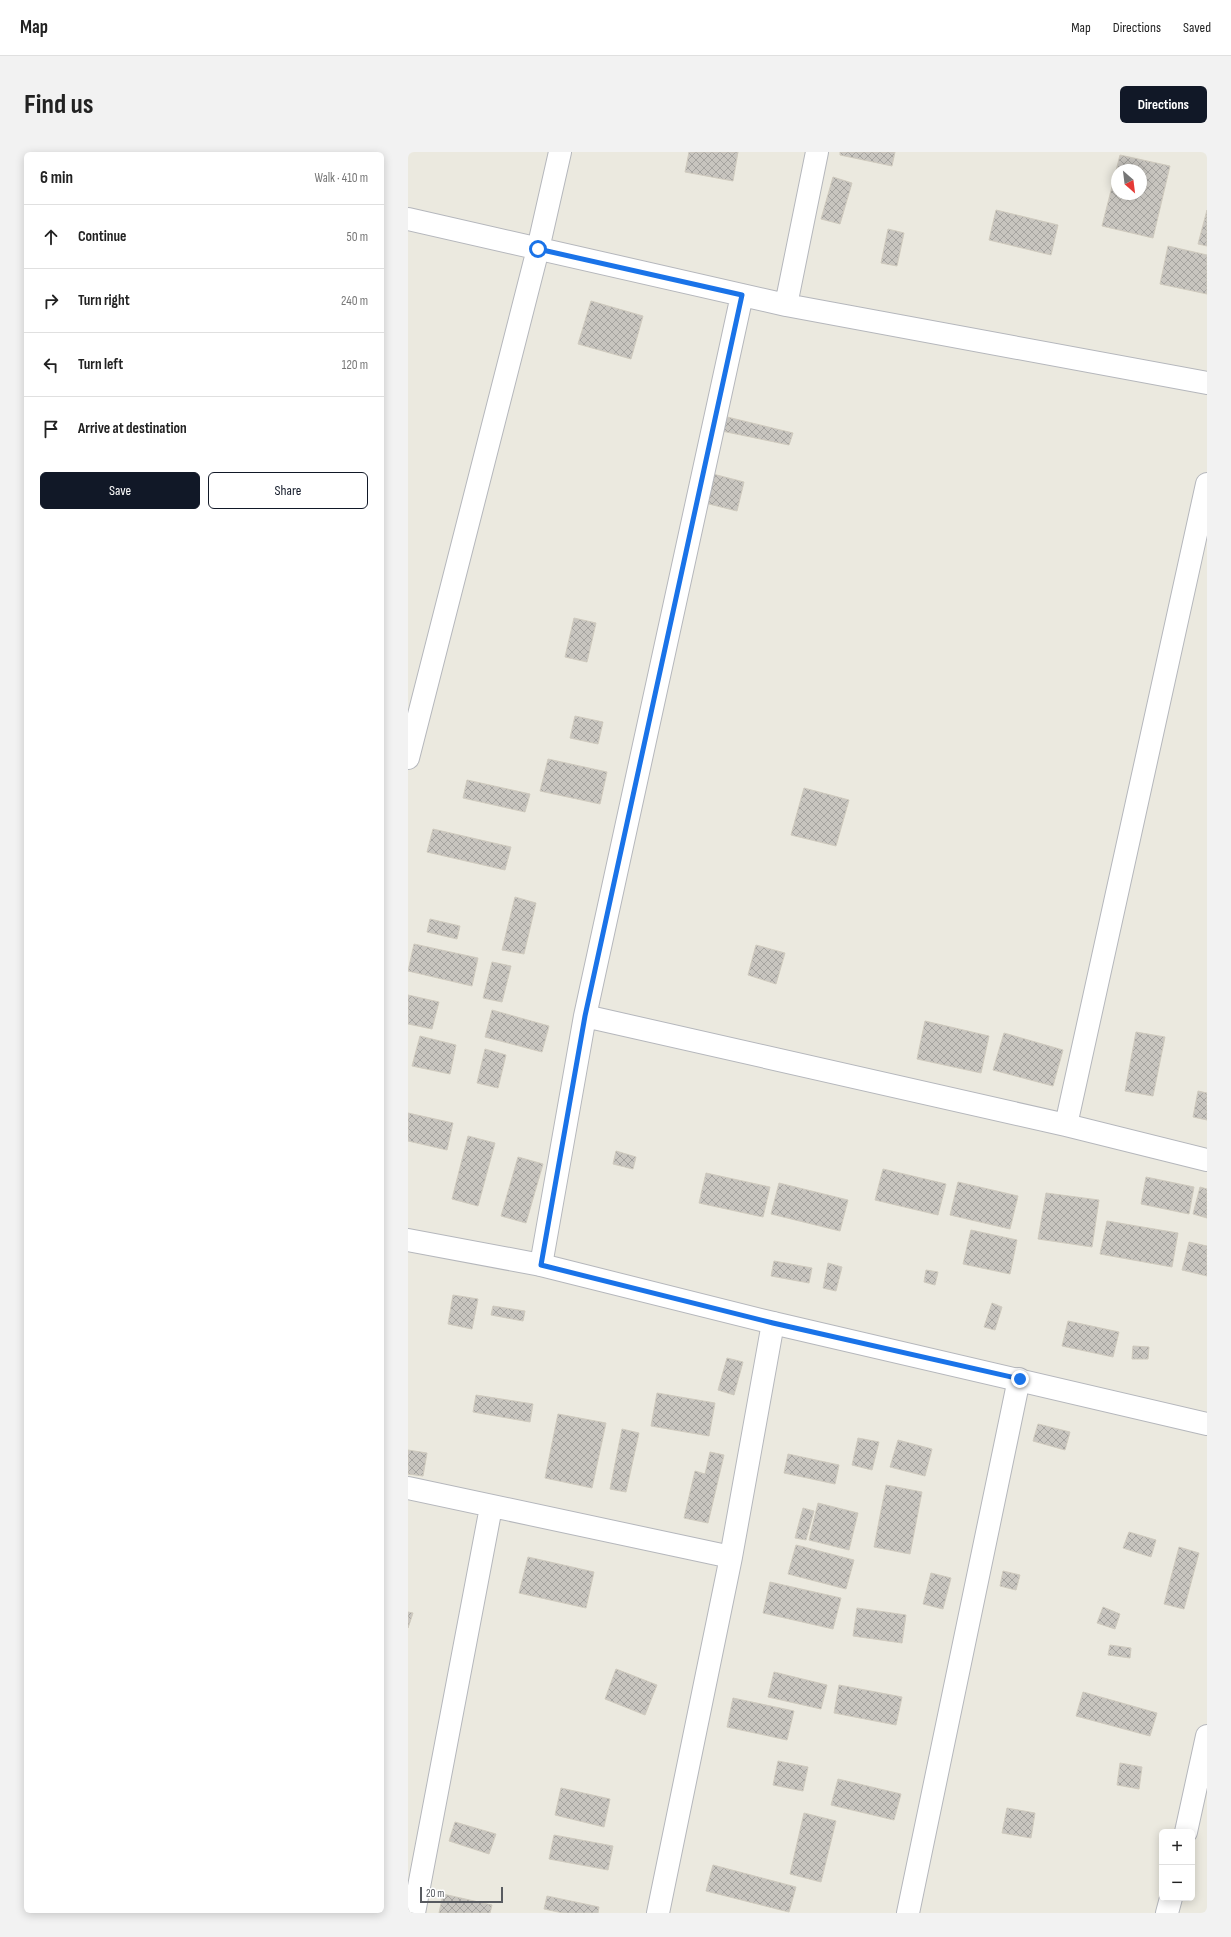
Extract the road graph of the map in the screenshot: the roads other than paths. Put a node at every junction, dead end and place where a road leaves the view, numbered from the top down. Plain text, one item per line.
1 (560, 152) edge
2 (817, 152) edge
3 (408, 220) edge
4 (538, 249) junction
5 (742, 295) junction
6 (786, 305) junction
7 (1207, 383) edge
8 (1207, 484) edge
9 (408, 758) edge
10 (585, 1016) junction
11 (1066, 1126) junction
12 (1207, 1160) edge
13 (408, 1240) edge
14 (541, 1265) junction
15 (773, 1323) junction
16 (1020, 1379) junction
17 (1207, 1424) edge
18 (408, 1488) edge
19 (491, 1507) junction
20 (731, 1557) junction
21 (1206, 1748) edge
22 (1187, 1829) edge
23 (1170, 1901) edge
24 (414, 1913) edge
25 (658, 1913) edge
26 (908, 1913) edge
27 (1167, 1913) edge

1 - 4 street
2 - 6 street
3 - 4 street
4 - 5 street
4 - 9 street
5 - 6 street
5 - 10 street
6 - 7 street
8 - 11 street
10 - 11 street
10 - 14 street
11 - 12 street
13 - 14 street
14 - 15 street
15 - 16 street
15 - 20 street
16 - 17 street
16 - 26 street
18 - 19 street
19 - 20 street
19 - 24 street
20 - 25 street
21 - 22 street
23 - 27 street

